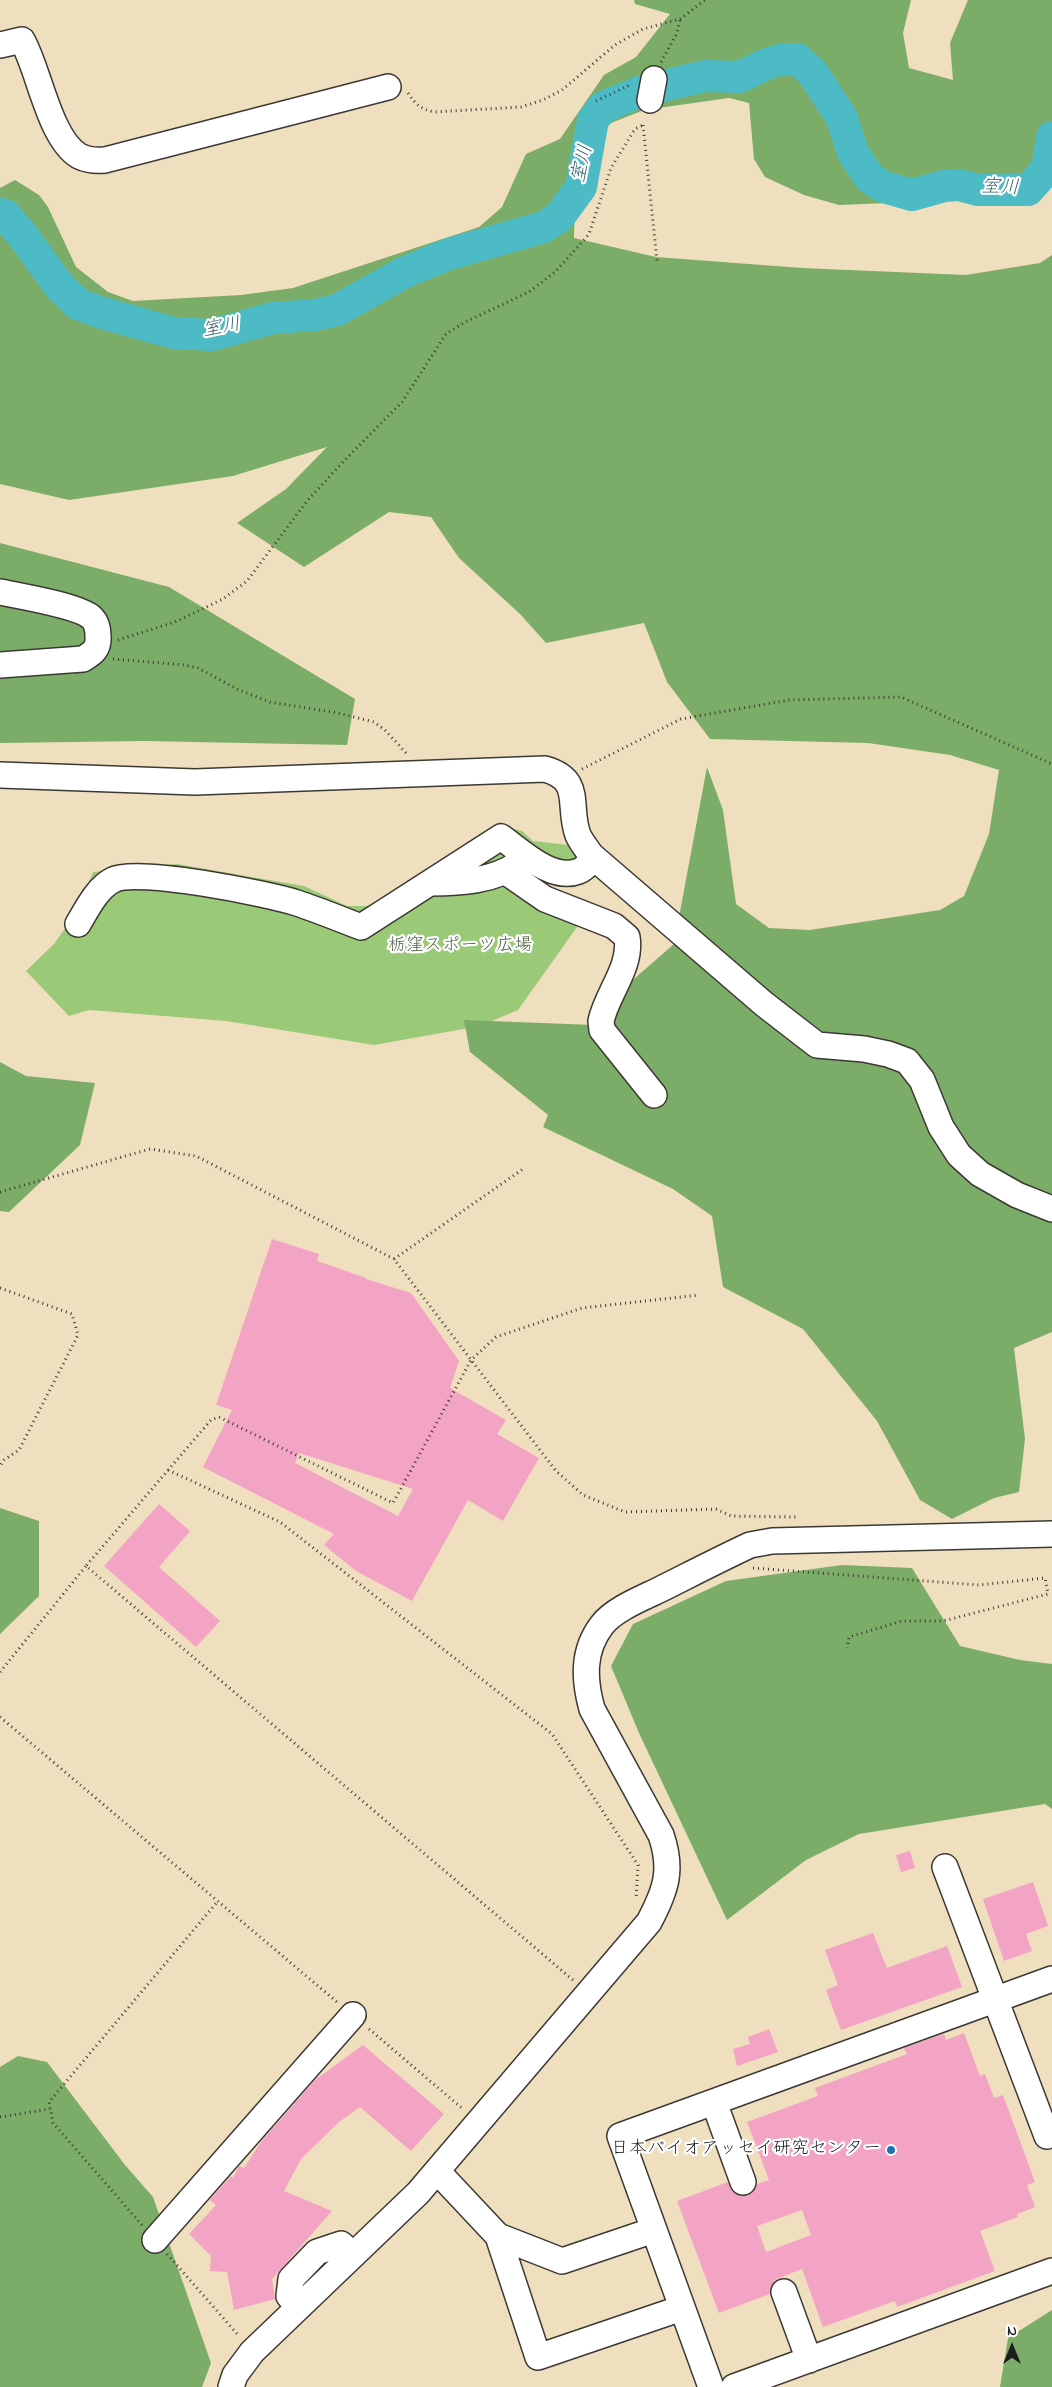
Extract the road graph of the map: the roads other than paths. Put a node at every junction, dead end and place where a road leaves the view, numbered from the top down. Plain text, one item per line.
1 (0, 45) edge
2 (388, 87) road end
3 (0, 592) edge
4 (0, 665) edge
5 (0, 775) edge
6 (528, 857) junction
7 (594, 858) junction
8 (506, 872) junction
9 (428, 883) junction
10 (78, 924) dead end
11 (654, 1095) dead end
12 (1052, 1209) edge
13 (1052, 1534) edge
14 (946, 1867) dead end
15 (1052, 1978) edge
16 (995, 1999) junction
17 (352, 2015) road end
18 (714, 2102) junction
19 (1050, 2140) edge
20 (437, 2171) junction
21 (744, 2182) dead end
22 (654, 2230) junction
23 (498, 2236) junction
24 (155, 2240) road end
25 (1052, 2271) edge
26 (784, 2292) dead end
27 (682, 2308) junction
28 (809, 2360) junction
29 (231, 2387) edge
30 (711, 2387) edge
31 (734, 2387) edge

1 - 2 street
3 - 4 street
5 - 7 street
6 - 7 street
6 - 8 street
6 - 9 street
7 - 12 street
8 - 9 street
8 - 11 street
9 - 10 street
13 - 20 street
14 - 16 street
15 - 16 street
16 - 18 street
16 - 19 street
17 - 24 street
18 - 21 street
18 - 22 street
20 - 23 street
20 - 29 street
22 - 23 street
22 - 27 street
23 - 27 street
25 - 28 street
26 - 28 street
27 - 30 street
28 - 31 street

